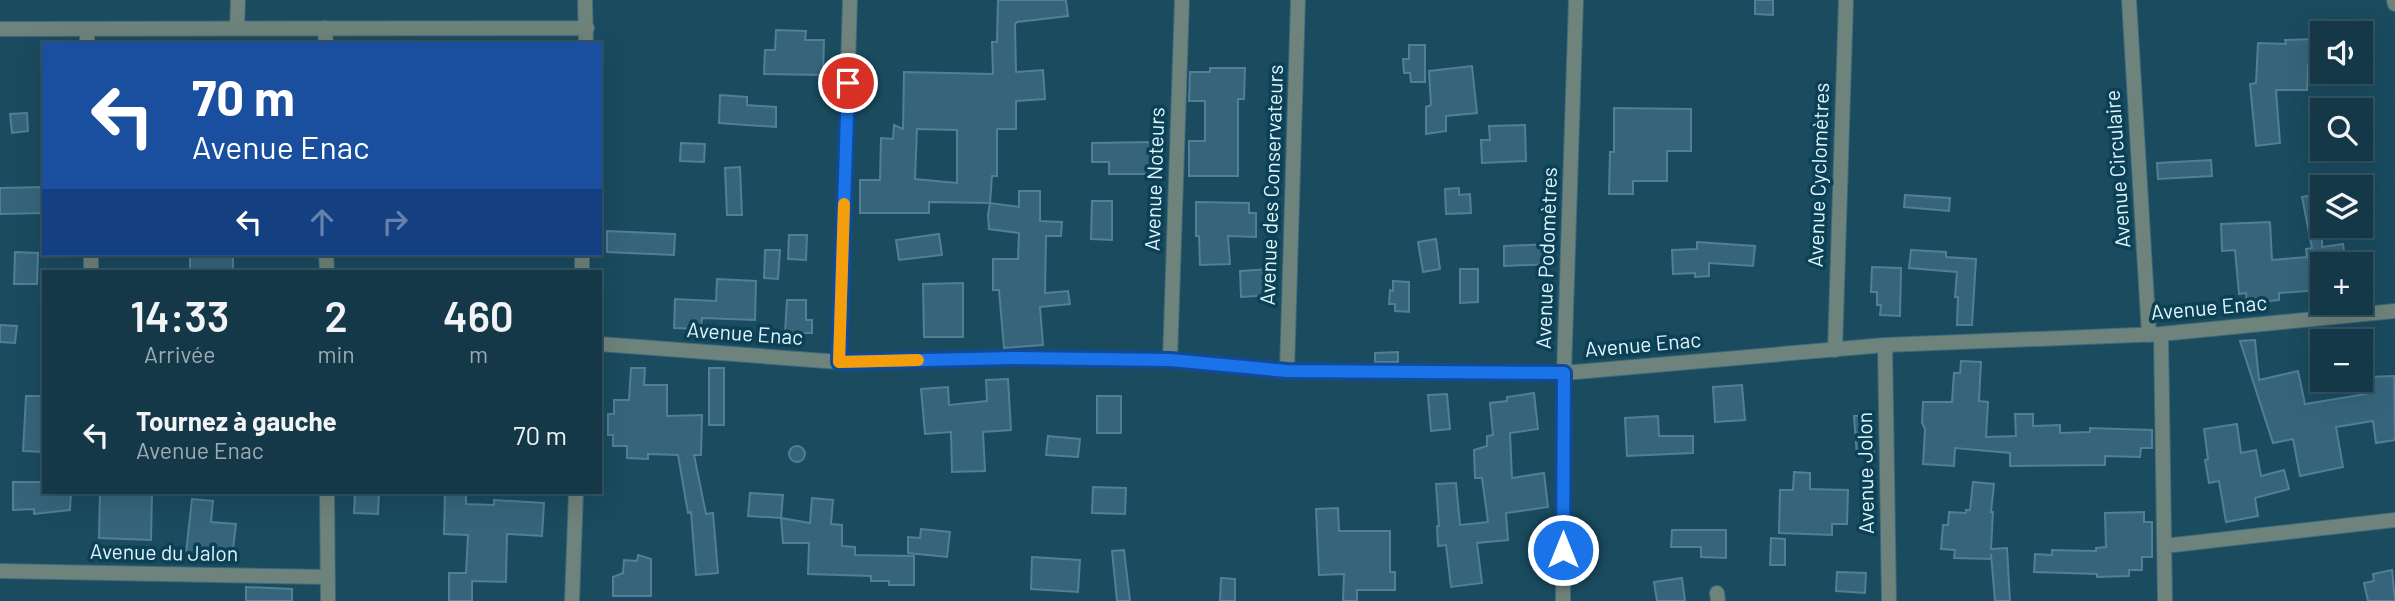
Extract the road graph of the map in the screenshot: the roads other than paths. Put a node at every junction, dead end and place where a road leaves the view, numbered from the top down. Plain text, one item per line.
1 (238, 0) edge
2 (585, 0) edge
3 (850, 0) edge
4 (1182, 0) edge
5 (1298, 0) edge
6 (1576, 0) edge
7 (1846, 0) edge
8 (2129, 0) edge
9 (237, 28) junction
10 (326, 28) junction
11 (586, 28) junction
12 (0, 29) edge
13 (87, 36) edge
14 (326, 42) edge
15 (586, 42) edge
16 (2395, 312) edge
17 (2155, 334) junction
18 (602, 344) edge
19 (1885, 345) junction
20 (1835, 350) junction
21 (1170, 360) junction
22 (839, 362) junction
23 (1287, 371) junction
24 (1564, 373) junction
25 (327, 494) edge
26 (576, 494) edge
27 (2395, 520) edge
28 (2164, 546) junction
29 (0, 571) edge
30 (328, 577) junction
31 (328, 601) edge
32 (572, 601) edge
33 (1563, 601) edge
34 (1889, 601) edge
35 (2165, 601) edge

1 - 9 street
2 - 11 street
3 - 22 street
4 - 21 street, Avenue Noteurs
5 - 23 street, Avenue des Conservateurs
6 - 24 street, Avenue Podomètres
7 - 20 street, Avenue Cyclomètres
8 - 17 street, Avenue Circulaire
9 - 10 street
9 - 13 street
10 - 11 street
10 - 14 street
11 - 15 street
12 - 13 street
16 - 17 street, Avenue Enac
17 - 19 street, Avenue Enac
17 - 28 street, Avenue Circulaire
18 - 22 street, Avenue Enac
19 - 20 street, Avenue Enac
19 - 34 street, Avenue Jolon
20 - 24 street, Avenue Enac
21 - 22 street, Avenue Enac
21 - 23 street, Avenue Enac
23 - 24 street, Avenue Enac
24 - 33 street, Avenue Podomètres
25 - 30 street
26 - 32 street
27 - 28 street
28 - 35 street, Avenue Circulaire
29 - 30 street, Avenue du Jalon
30 - 31 street

